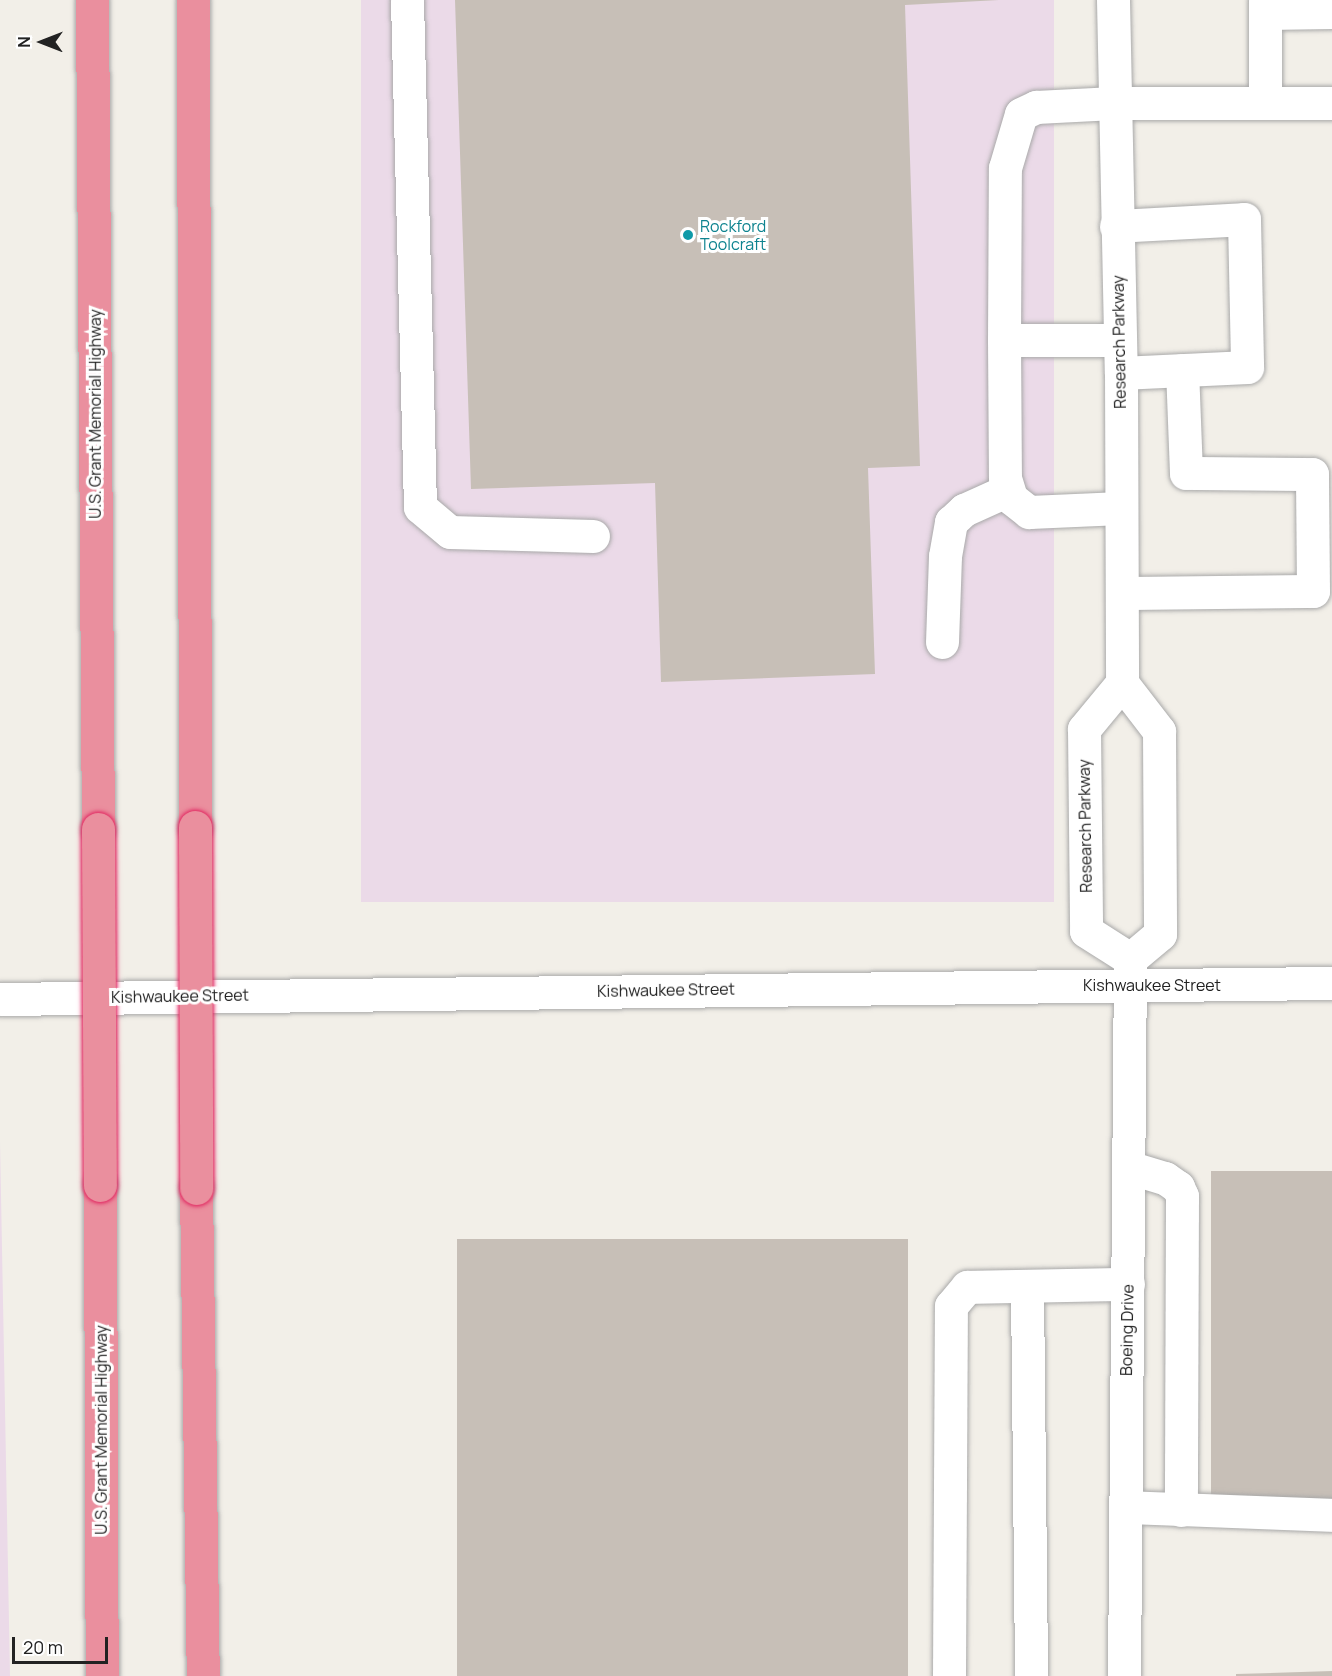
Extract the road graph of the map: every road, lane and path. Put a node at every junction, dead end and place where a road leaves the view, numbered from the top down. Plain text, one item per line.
1 (92, 0) edge
2 (193, 0) edge
3 (407, 0) edge
4 (1113, 0) edge
5 (1265, 7) edge
6 (1332, 12) edge
7 (1114, 103) junction
8 (1265, 103) junction
9 (1332, 104) edge
10 (1116, 226) junction
11 (1004, 340) junction
12 (1119, 340) junction
13 (1182, 370) junction
14 (1121, 373) junction
15 (1008, 490) junction
16 (1121, 508) junction
17 (593, 536) dead end
18 (1123, 593) junction
19 (942, 642) dead end
20 (1122, 683) junction
21 (1130, 972) junction
22 (1332, 984) edge
23 (0, 999) edge
24 (1128, 1167) junction
25 (1128, 1284) junction
26 (1027, 1287) junction
27 (1126, 1507) junction
28 (1181, 1510) junction
29 (1332, 1515) edge
30 (102, 1676) edge
31 (203, 1676) edge
32 (949, 1676) edge
33 (1031, 1676) edge
34 (1124, 1676) edge

1 - 30 highway, U.S. Grant Memorial Highway, bridge
2 - 31 highway, bridge
3 - 17 street
4 - 7 street, Research Parkway
5 - 6 street
5 - 8 street
7 - 8 street
7 - 10 street, Research Parkway
7 - 11 street
8 - 9 street
10 - 12 street, Research Parkway
10 - 13 street
11 - 12 street
11 - 15 street
12 - 14 street, Research Parkway
13 - 14 street
13 - 18 street
14 - 16 street, Research Parkway
15 - 16 street
15 - 19 street
16 - 18 street, Research Parkway
18 - 20 street, Research Parkway
20 - 21 street
20 - 21 street, Research Parkway
21 - 22 street, Kishwaukee Street
21 - 23 street, Kishwaukee Street
21 - 24 street, Boeing Drive
24 - 25 street, Boeing Drive
24 - 28 street
25 - 26 street
25 - 27 street, Boeing Drive
26 - 32 street
26 - 33 street
27 - 28 street
27 - 34 street, Boeing Drive
28 - 29 street

